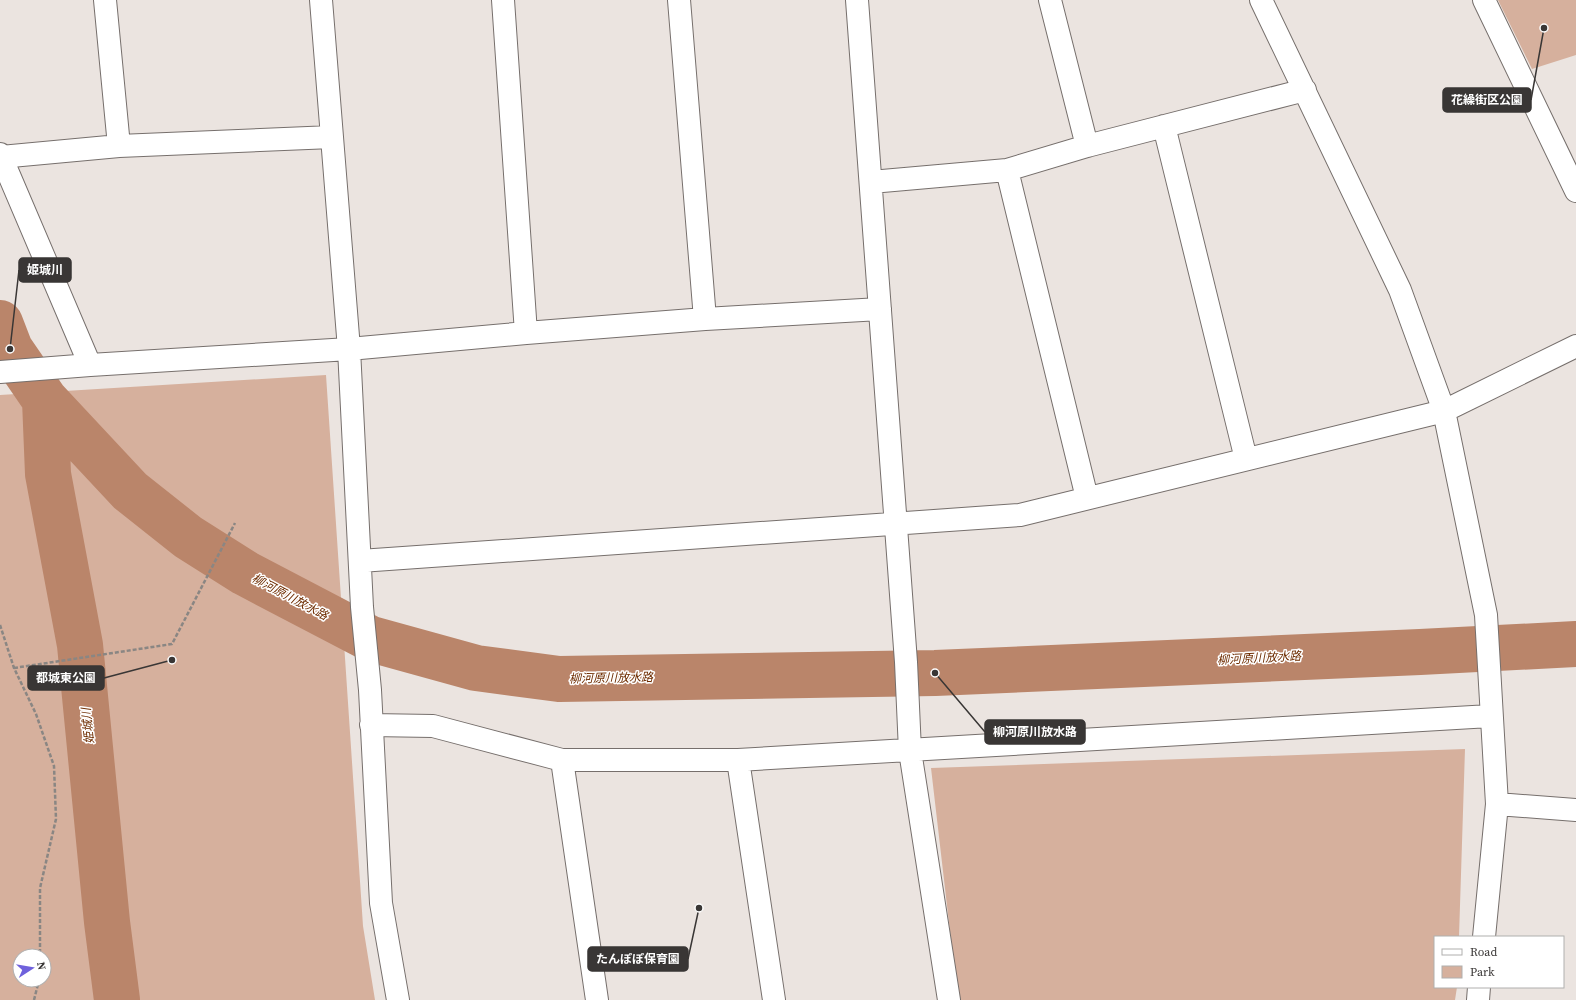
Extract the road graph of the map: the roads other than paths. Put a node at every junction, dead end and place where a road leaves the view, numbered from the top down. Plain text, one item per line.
1 (106, 0) edge
2 (321, 0) edge
3 (503, 0) edge
4 (679, 0) edge
5 (858, 0) edge
6 (1050, 0) edge
7 (1261, 0) edge
8 (1484, 0) edge
9 (1305, 90) junction
10 (1164, 126) junction
11 (332, 137) junction
12 (119, 146) junction
13 (1087, 146) junction
14 (0, 156) edge
15 (1006, 170) junction
16 (871, 182) junction
17 (1576, 191) edge
18 (880, 309) junction
19 (705, 319) junction
20 (526, 333) junction
21 (1576, 346) edge
22 (350, 349) junction
23 (90, 365) junction
24 (0, 372) edge
25 (1444, 411) junction
26 (1246, 458) junction
27 (1087, 498) junction
28 (895, 523) junction
29 (360, 561) junction
30 (1490, 716) junction
31 (371, 725) junction
32 (909, 742) junction
33 (562, 760) junction
34 (738, 760) junction
35 (1497, 804) junction
36 (1576, 810) edge
37 (1484, 936) edge
38 (1479, 988) edge
39 (398, 1000) edge
40 (597, 1000) edge
41 (774, 1000) edge
42 (949, 1000) edge
43 (1478, 1000) edge

1 - 12 street
2 - 11 street
3 - 20 street
4 - 19 street
5 - 16 street
6 - 13 street
7 - 9 street
8 - 17 street
9 - 10 street
9 - 25 street
10 - 13 street
10 - 26 street
11 - 12 street
11 - 22 street
12 - 14 street
13 - 15 street
14 - 23 street
15 - 16 street
15 - 27 street
16 - 18 street
18 - 19 street
18 - 28 street
19 - 20 street
20 - 22 street
21 - 25 street
22 - 23 street
22 - 29 street
23 - 24 street
25 - 26 street
25 - 30 street
26 - 27 street
27 - 28 street
28 - 29 street
28 - 32 street
29 - 31 street
30 - 32 street
30 - 35 street
31 - 33 street
31 - 39 street
32 - 34 street
32 - 42 street
33 - 34 street
33 - 40 street
34 - 41 street
35 - 36 street
35 - 37 street
38 - 43 street

